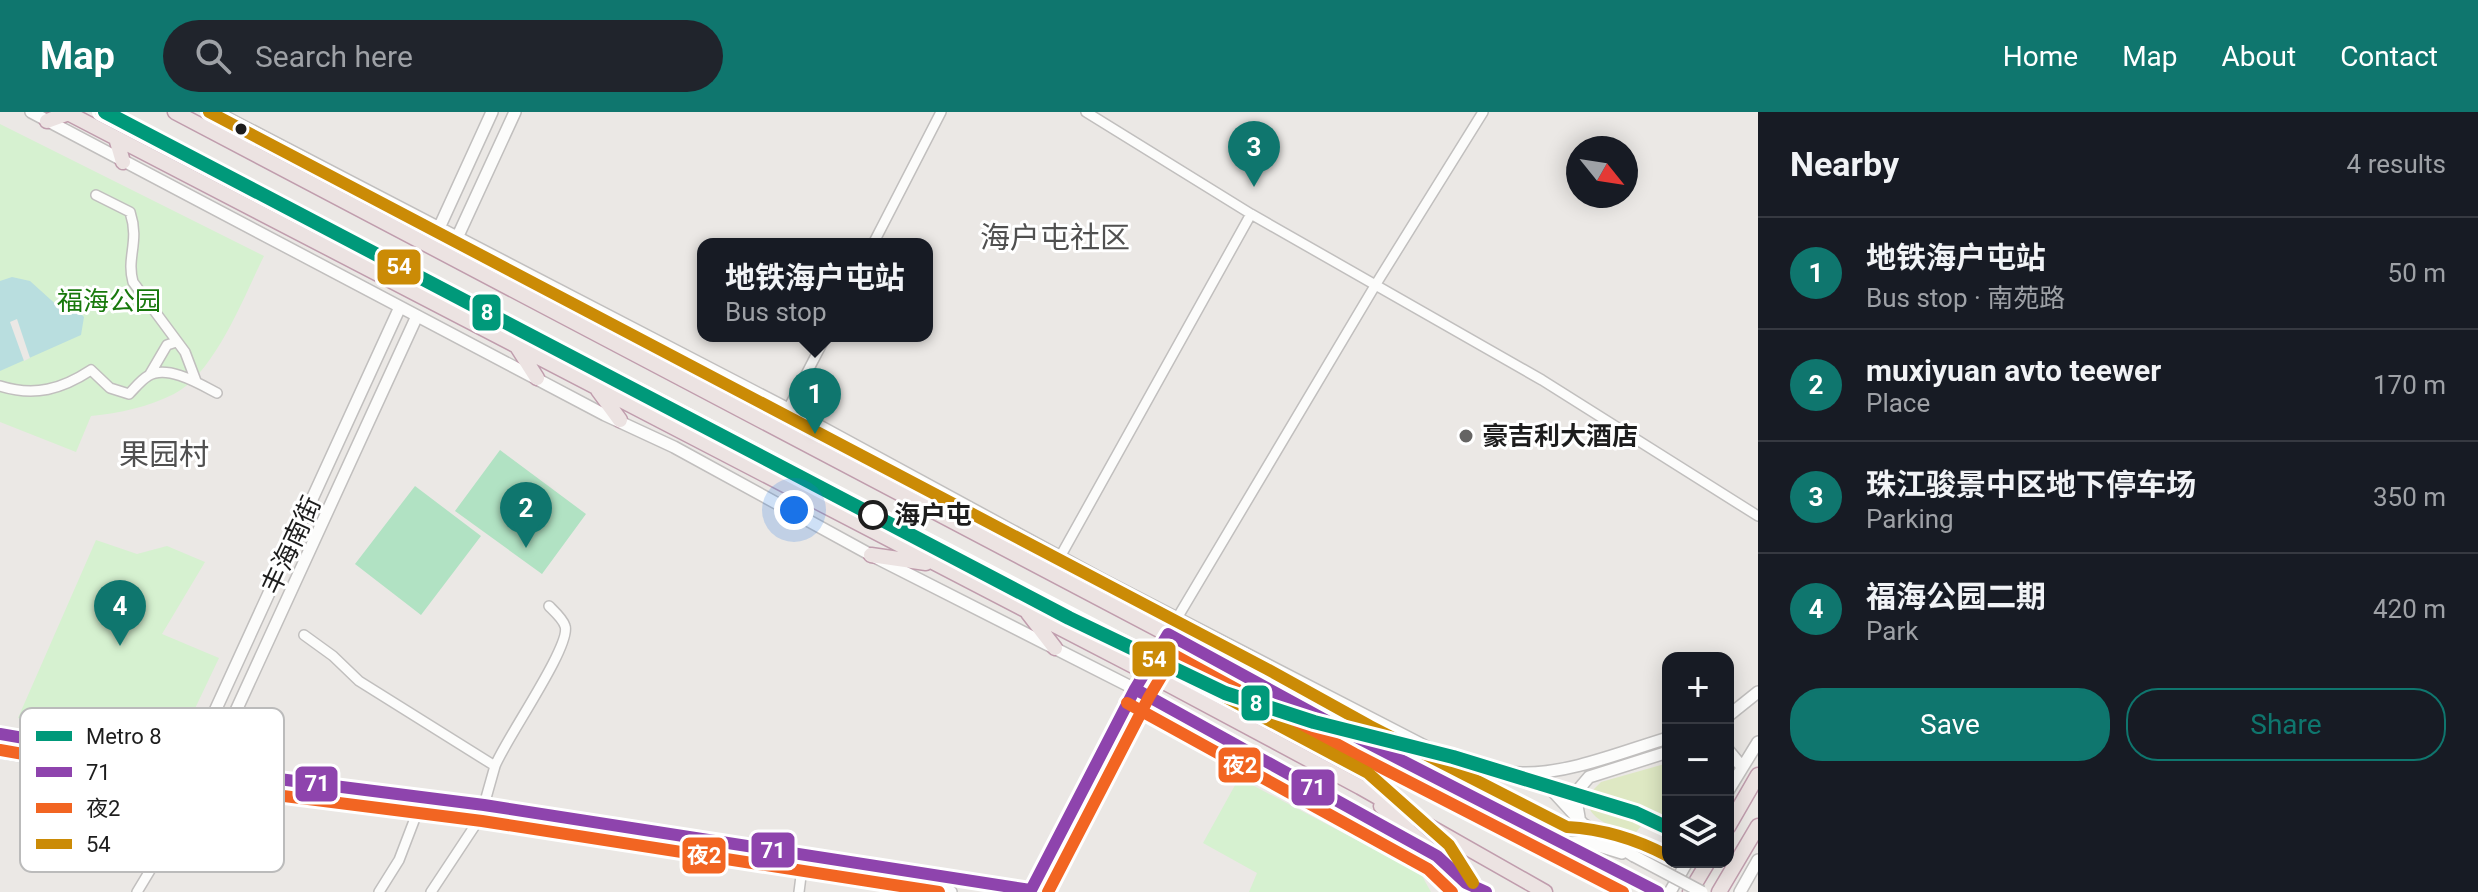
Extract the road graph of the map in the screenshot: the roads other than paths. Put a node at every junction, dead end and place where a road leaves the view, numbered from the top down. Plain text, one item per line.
1 (31, 112) edge
2 (175, 112) edge
3 (216, 112) edge
4 (492, 112) edge
5 (515, 112) edge
6 (941, 112) edge
7 (1086, 112) edge
8 (1483, 112) edge
9 (68, 113) edge
10 (47, 121) junction
11 (116, 138) junction
12 (123, 162) junction
13 (96, 195) dead end
14 (1251, 214) junction
15 (439, 228) junction
16 (457, 238) junction
17 (876, 238) edge
18 (1376, 284) junction
19 (400, 307) junction
20 (417, 316) junction
21 (176, 342) junction
22 (823, 342) edge
23 (515, 345) junction
24 (150, 374) junction
25 (537, 378) junction
26 (196, 381) junction
27 (0, 386) edge
28 (596, 386) junction
29 (217, 393) dead end
30 (788, 409) junction
31 (620, 420) junction
32 (1758, 516) edge
33 (871, 555) junction
34 (1060, 557) junction
35 (940, 566) junction
36 (549, 606) dead end
37 (1025, 610) junction
38 (1178, 619) junction
39 (1168, 634) junction
40 (304, 635) dead end
41 (1055, 648) junction
42 (1145, 672) junction
43 (1135, 689) junction
44 (1758, 692) edge
45 (216, 708) edge
46 (237, 708) edge
47 (1734, 711) edge
48 (0, 734) edge
49 (20, 737) edge
50 (1362, 740) junction
51 (1662, 740) edge
52 (1758, 742) edge
53 (0, 752) edge
54 (1662, 754) edge
55 (20, 755) edge
56 (1444, 756) junction
57 (1734, 757) edge
58 (495, 766) junction
59 (1742, 767) junction
60 (1523, 773) junction
61 (1758, 775) edge
62 (284, 780) edge
63 (1734, 781) edge
64 (1360, 787) junction
65 (284, 796) edge
66 (484, 805) junction
67 (417, 813) junction
68 (1734, 817) edge
69 (478, 821) junction
70 (1580, 821) junction
71 (1758, 826) edge
72 (1563, 843) junction
73 (1437, 856) junction
74 (1634, 856) junction
75 (1758, 860) edge
76 (802, 868) junction
77 (1684, 868) edge
78 (1704, 868) edge
79 (149, 872) edge
80 (1030, 891) edge
81 (137, 892) edge
82 (379, 892) edge
83 (431, 892) edge
84 (799, 892) edge
85 (951, 892) edge
86 (1048, 892) edge
87 (1460, 892) edge
88 (1486, 892) edge
89 (1545, 892) edge
90 (1658, 892) edge
91 (1670, 892) edge
92 (1690, 892) edge
93 (1702, 892) edge
94 (1719, 892) edge
95 (1740, 892) edge

1 - 10 street
2 - 39 highway
3 - 15 street
4 - 15 street
5 - 16 street
6 - 17 street
7 - 14 street
8 - 18 street
9 - 10 highway
9 - 11 highway
10 - 12 street
11 - 12 highway
11 - 23 highway
12 - 19 street
13 - 21 street
14 - 18 street
14 - 34 street
15 - 16 street
16 - 30 street
18 - 32 street
18 - 38 street
19 - 20 street
19 - 45 street, 丰海南街
20 - 25 street
20 - 46 street, 丰海南街
21 - 24 street
21 - 26 street
22 - 30 street
23 - 25 highway
23 - 28 highway
24 - 26 street
24 - 27 street
25 - 31 street
26 - 29 street
28 - 31 highway
28 - 35 highway
30 - 34 street
31 - 33 street
33 - 35 highway
33 - 41 street
34 - 38 street
35 - 37 highway
36 - 58 street
37 - 41 highway
37 - 42 highway
38 - 39 street
38 - 56 street
39 - 42 street
39 - 50 highway
40 - 58 street
41 - 43 street
42 - 43 street
42 - 64 highway
43 - 73 street
43 - 80 street
44 - 47 street
48 - 49 street
50 - 56 highway
50 - 72 highway
51 - 60 street
52 - 59 street
53 - 55 street
54 - 70 street
56 - 60 street
57 - 59 street
58 - 66 street
59 - 63 street
60 - 70 street
61 - 68 highway
62 - 66 street
64 - 73 highway
64 - 89 highway
65 - 67 street
66 - 80 street
67 - 69 street
67 - 82 street
69 - 76 street
69 - 83 street
70 - 74 street
71 - 94 highway
72 - 74 street
72 - 90 highway
73 - 87 street
73 - 88 street
74 - 93 street, bridge
75 - 95 street
76 - 84 street
76 - 85 street
77 - 91 street
78 - 92 highway
79 - 81 street
80 - 86 street

